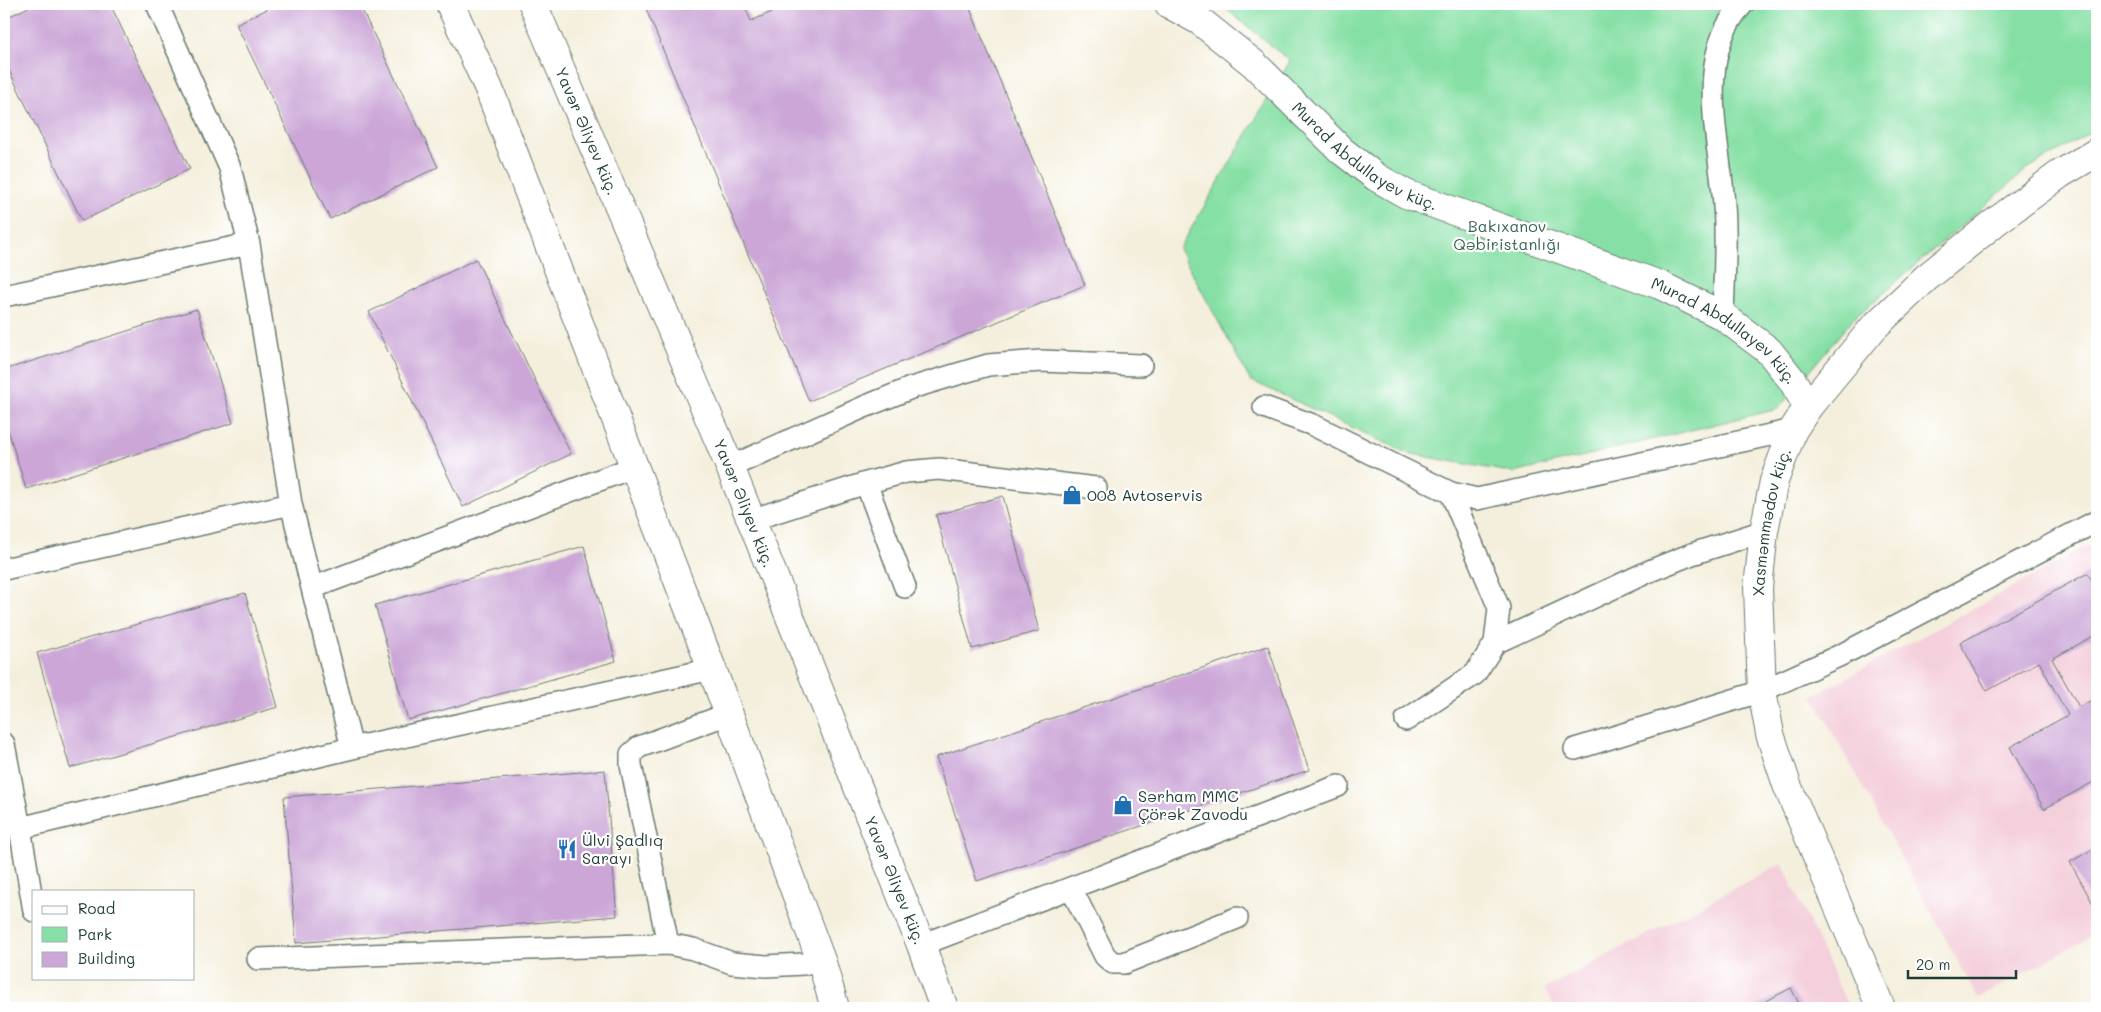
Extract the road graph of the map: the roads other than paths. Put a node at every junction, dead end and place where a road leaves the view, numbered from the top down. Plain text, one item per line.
1 (157, 4) edge
2 (450, 4) edge
3 (533, 4) edge
4 (1169, 4) edge
5 (1743, 4) edge
6 (2097, 152) edge
7 (249, 244) junction
8 (4, 296) edge
9 (1724, 316) junction
10 (1141, 365) dead end
11 (1808, 406) junction
12 (1264, 407) dead end
13 (1794, 430) junction
14 (634, 467) junction
15 (730, 467) junction
16 (866, 482) junction
17 (1096, 488) dead end
18 (1451, 493) junction
19 (291, 504) junction
20 (751, 520) junction
21 (2097, 520) edge
22 (1764, 531) junction
23 (4, 569) edge
24 (905, 587) dead end
25 (312, 588) junction
26 (1495, 643) junction
27 (712, 669) junction
28 (1762, 691) junction
29 (728, 714) junction
30 (1406, 720) dead end
31 (4, 744) edge
32 (352, 748) junction
33 (1575, 749) dead end
34 (1338, 786) dead end
35 (20, 828) junction
36 (1071, 888) junction
37 (32, 899) edge
38 (1237, 918) dead end
39 (668, 944) junction
40 (921, 945) junction
41 (258, 959) dead end
42 (822, 963) junction
43 (836, 1008) edge
44 (944, 1008) edge
45 (1881, 1008) edge

1 - 7 lane
2 - 14 main road
3 - 15 main road, Yavər Əliyev küç.
4 - 9 main road, Murad Abdullayev küç.
5 - 9 lane
6 - 11 main road, Xasməmmədov küç.
7 - 8 lane
7 - 19 lane
9 - 11 main road, Murad Abdullayev küç.
10 - 15 lane
11 - 13 main road, Xasməmmədov küç.
12 - 18 lane
13 - 18 lane
13 - 22 main road, Xasməmmədov küç.
14 - 25 lane
14 - 27 main road
15 - 20 main road, Yavər Əliyev küç.
16 - 17 lane
16 - 20 lane
16 - 24 lane
18 - 26 lane
19 - 23 lane
19 - 25 lane
20 - 40 main road, Yavər Əliyev küç.
21 - 28 lane
22 - 26 lane
22 - 28 main road, Xasməmmədov küç.
25 - 32 lane
26 - 30 lane
27 - 29 main road
27 - 32 lane
28 - 33 lane
28 - 45 main road, Xasməmmədov küç.
29 - 39 lane
29 - 42 main road
31 - 35 lane
32 - 35 lane
34 - 36 lane
35 - 37 lane
36 - 38 lane
36 - 40 lane
39 - 41 lane
39 - 42 lane
40 - 44 main road, Yavər Əliyev küç.
42 - 43 main road

